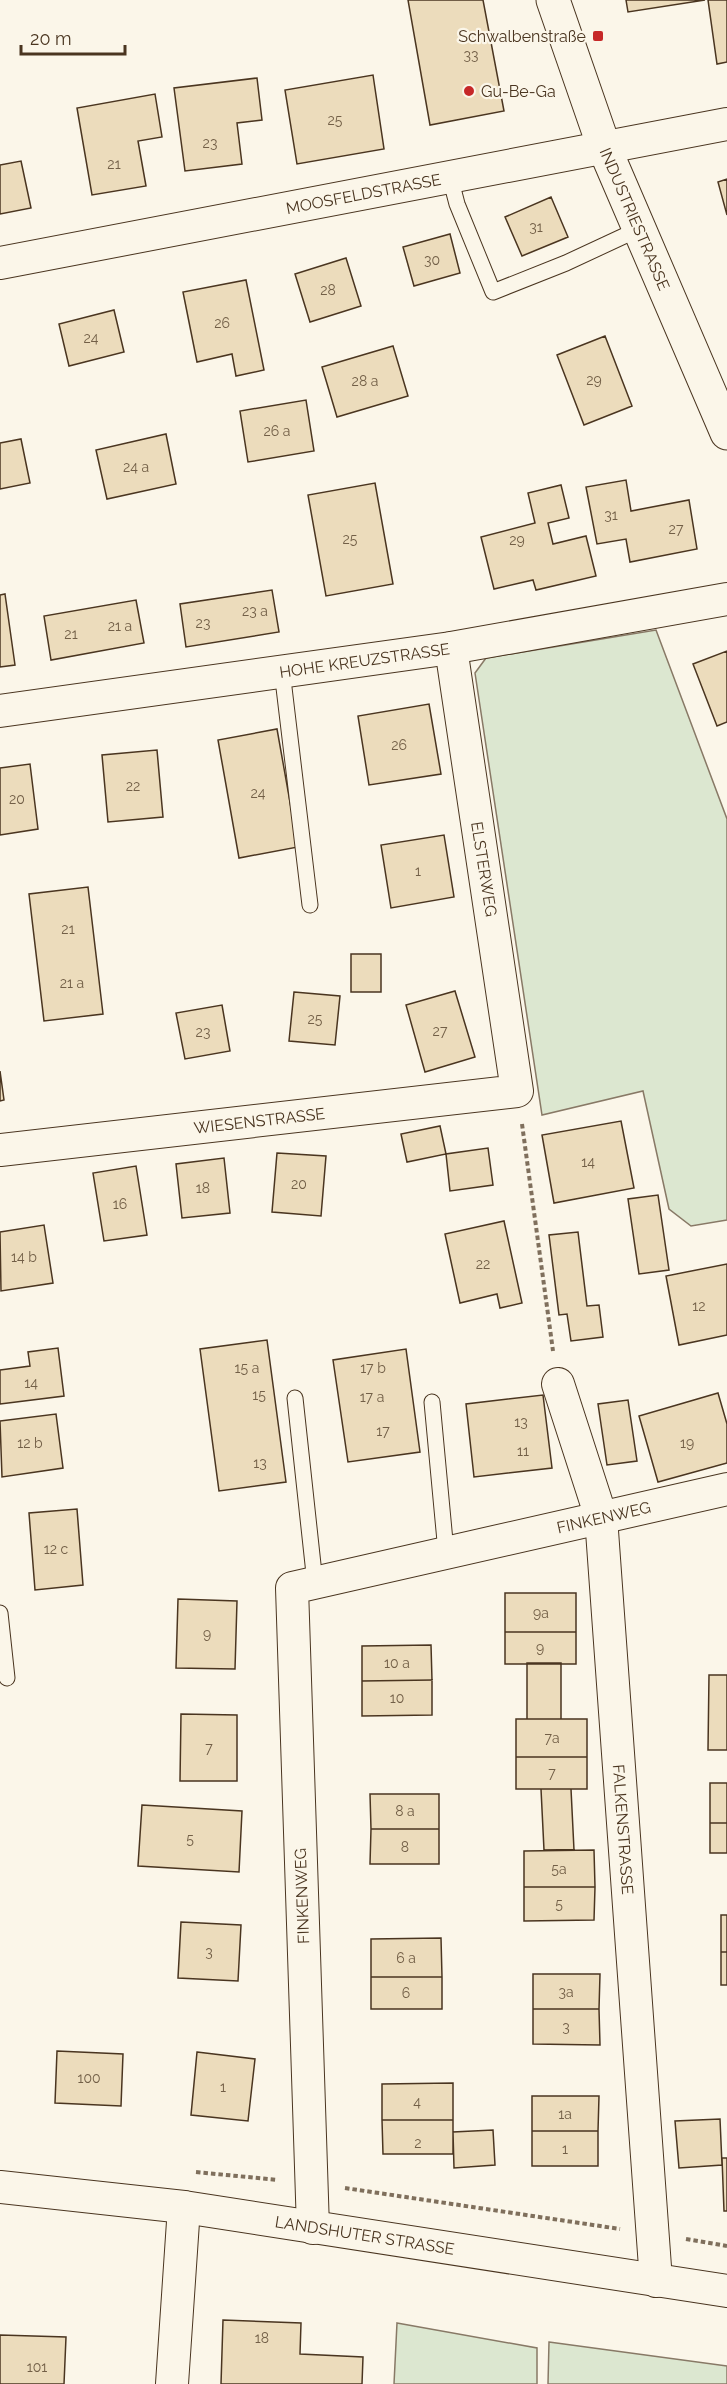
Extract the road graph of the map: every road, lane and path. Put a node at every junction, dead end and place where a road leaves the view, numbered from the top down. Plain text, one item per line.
1 (553, 0) edge
2 (727, 124) edge
3 (604, 147) junction
4 (450, 177) junction
5 (639, 229) junction
6 (0, 263) edge
7 (727, 433) edge
8 (727, 599) edge
9 (451, 648) junction
10 (282, 671) junction
11 (0, 711) edge
12 (310, 905) dead end
13 (517, 1091) junction
14 (0, 1150) edge
15 (558, 1384) joint
16 (295, 1398) dead end
17 (432, 1402) dead end
18 (727, 1489) edge
19 (601, 1517) junction
20 (446, 1552) junction
21 (315, 1583) junction
22 (0, 1613) edge
23 (7, 1678) dead end
24 (184, 2171) dead end
25 (311, 2183) junction
26 (0, 2187) edge
27 (184, 2207) junction
28 (313, 2228) junction
29 (652, 2234) junction
30 (727, 2246) edge
31 (656, 2281) junction
32 (727, 2291) edge
33 (172, 2384) edge

1 - 3 street, INDUSTRIESTRASSE
2 - 3 street, MOOSFELDSTRASSE
3 - 4 street, MOOSFELDSTRASSE
3 - 5 street, INDUSTRIESTRASSE
4 - 5 lane
4 - 6 street, MOOSFELDSTRASSE
5 - 7 street, INDUSTRIESTRASSE
8 - 9 street, HOHE KREUZSTRASSE
9 - 10 street, HOHE KREUZSTRASSE
9 - 13 street, ELSTERWEG
10 - 11 street, HOHE KREUZSTRASSE
10 - 12 lane
13 - 14 street, WIESENSTRASSE
13 - 15 path
15 - 19 street, FALKENSTRASSE
16 - 21 lane
17 - 20 lane
18 - 19 street, FINKENWEG
19 - 20 street, FINKENWEG
19 - 29 street, FALKENSTRASSE
20 - 21 street, FINKENWEG
21 - 25 street, FINKENWEG
22 - 23 lane
24 - 25 path
25 - 28 street, FINKENWEG
25 - 29 path
26 - 27 street, LANDSHUTER STRASSE
27 - 28 street, LANDSHUTER STRASSE
27 - 33 street
28 - 31 street, LANDSHUTER STRASSE
29 - 30 path
29 - 31 street, FALKENSTRASSE
31 - 32 street, LANDSHUTER STRASSE

